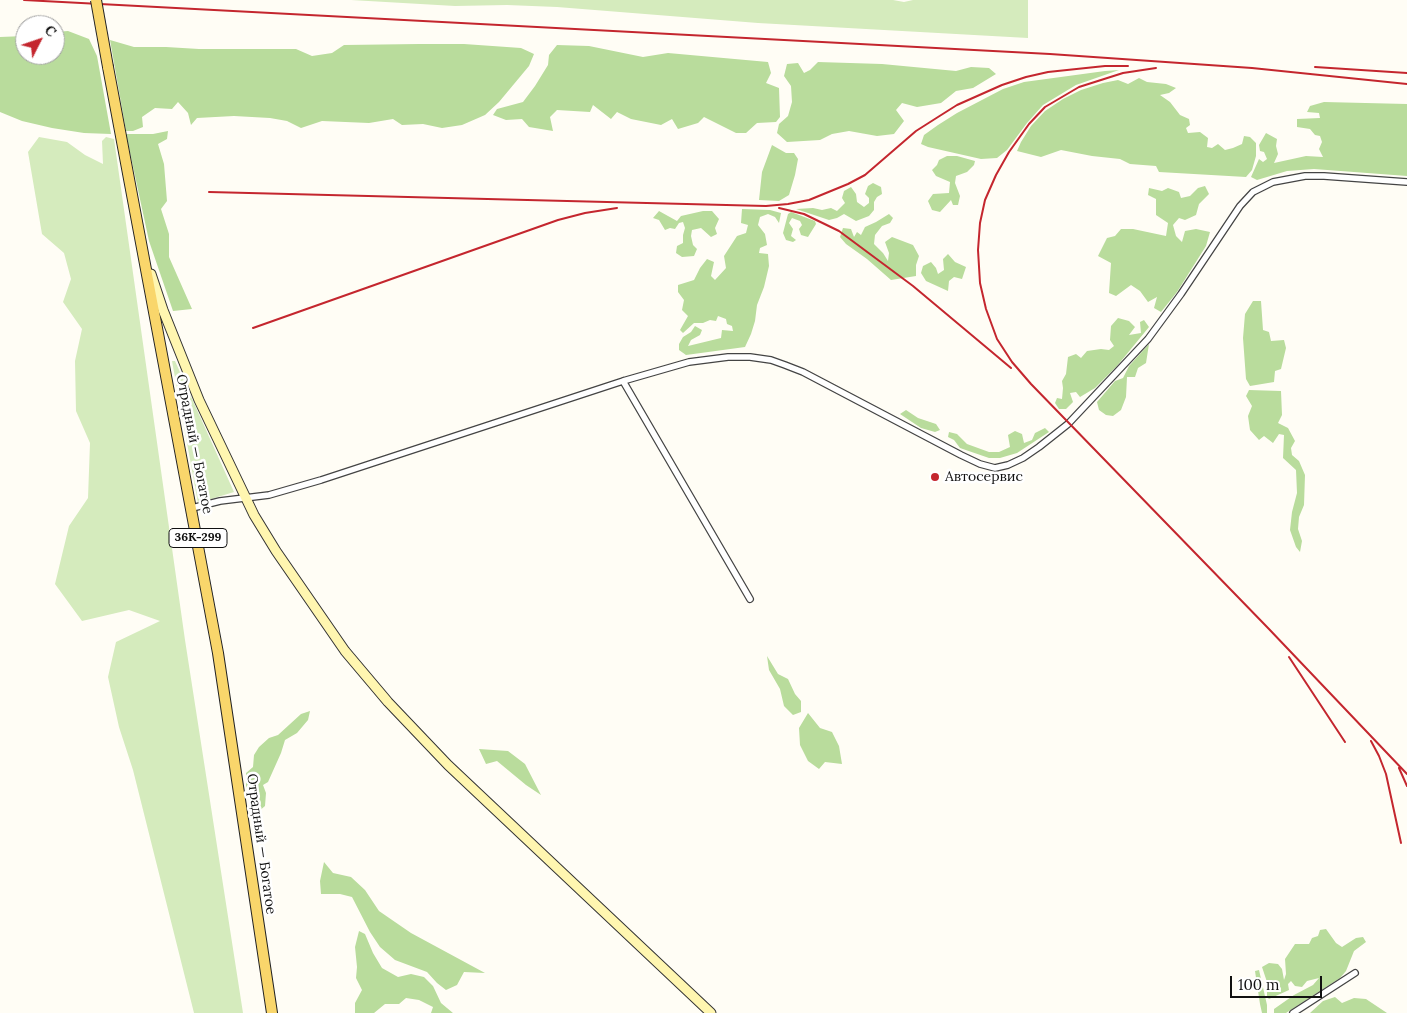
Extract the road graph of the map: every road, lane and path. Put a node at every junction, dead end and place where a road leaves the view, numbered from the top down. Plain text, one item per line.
1 (96, 0) edge
2 (1407, 182) edge
3 (144, 255) junction
4 (623, 381) junction
5 (245, 498) junction
6 (192, 508) junction
7 (750, 599) dead end
8 (1355, 973) dead end
9 (272, 1013) edge
10 (711, 1013) edge
11 (1293, 1013) edge

1 - 3 main road, Отрадный — Богатое / 36К-299, bridge
2 - 4 street
3 - 5 street
3 - 6 main road, Отрадный — Богатое / 36К-299
4 - 5 street
4 - 7 street
5 - 6 street
5 - 10 street
6 - 9 main road, Отрадный — Богатое / 36К-299
8 - 11 street

